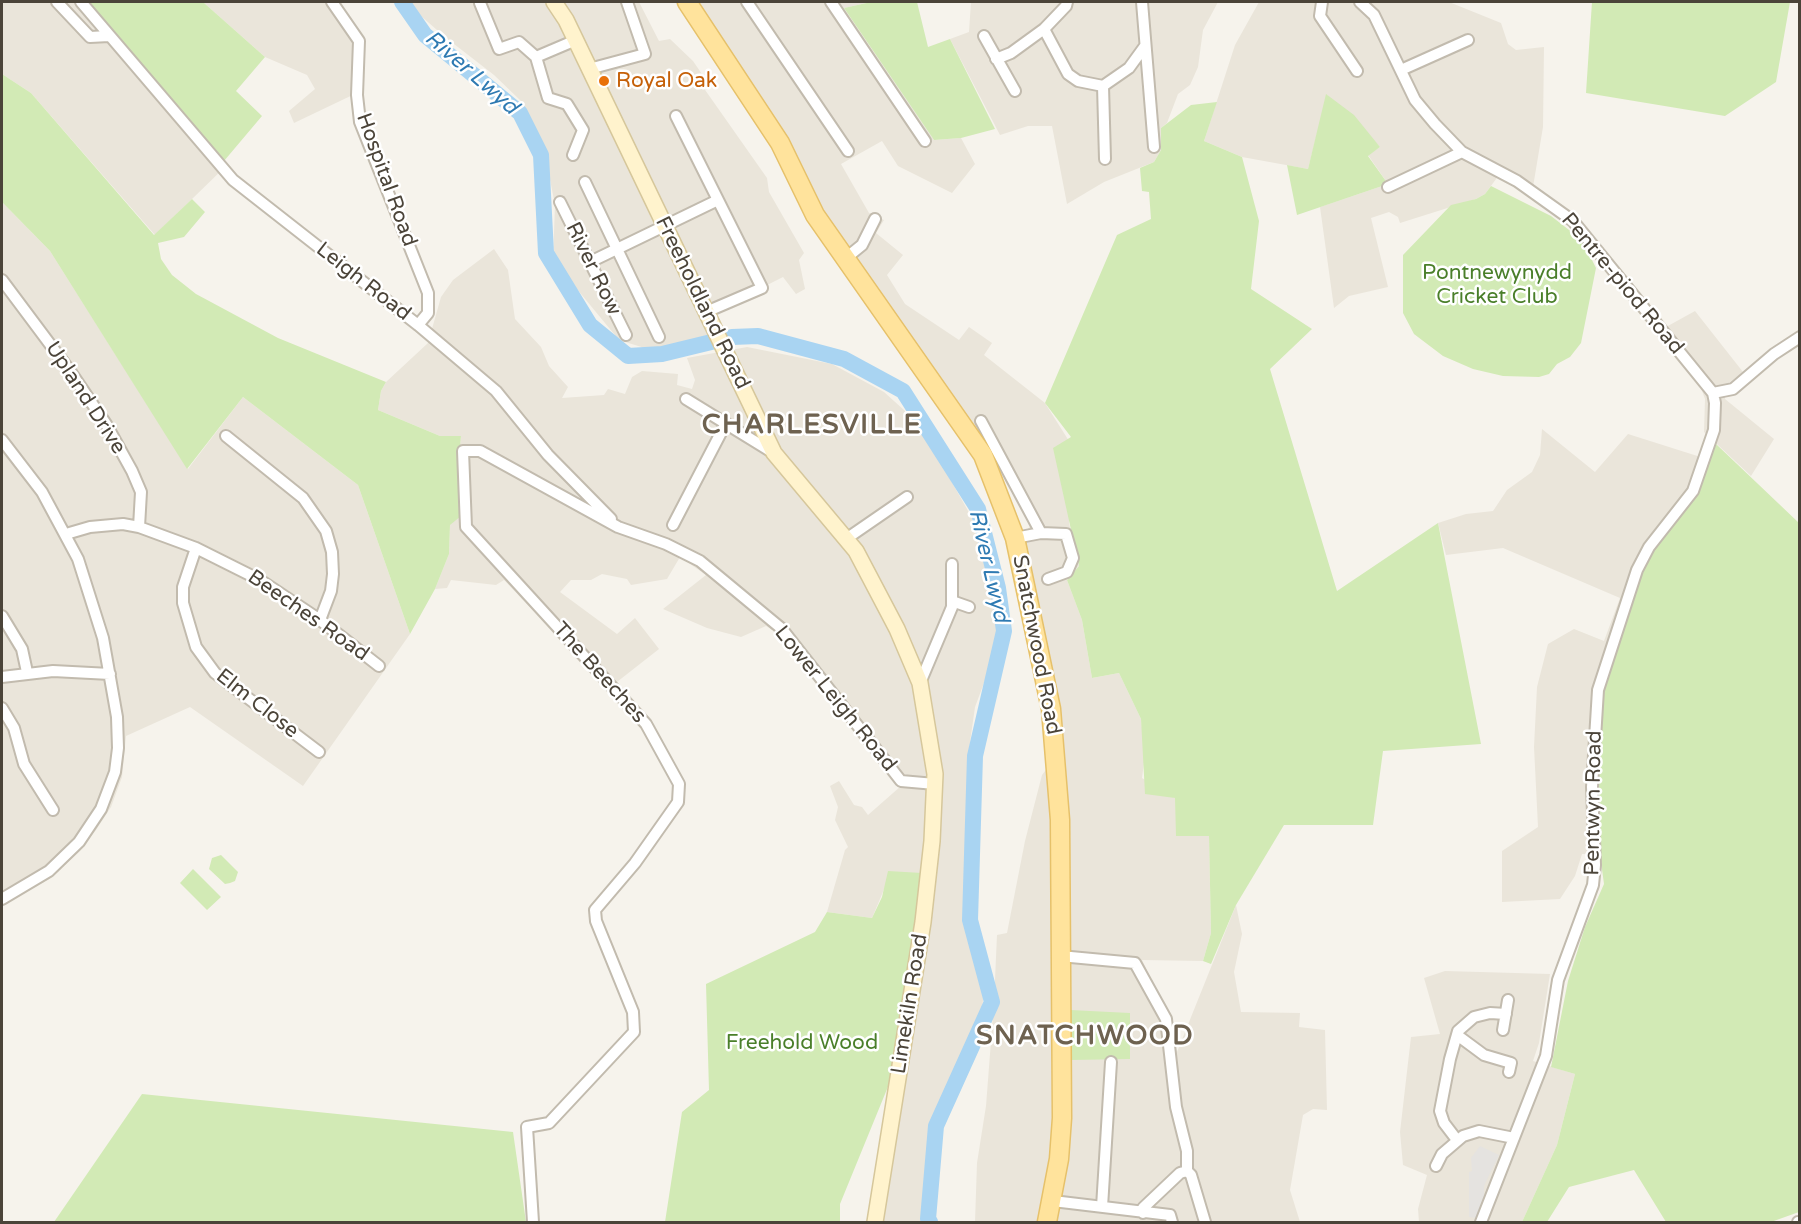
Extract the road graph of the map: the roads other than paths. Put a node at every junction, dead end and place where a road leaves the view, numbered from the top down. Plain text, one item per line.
1 (57, 2) edge
2 (81, 2) edge
3 (332, 2) edge
4 (554, 2) edge
5 (627, 2) edge
6 (687, 2) edge
7 (747, 2) edge
8 (831, 2) edge
9 (1067, 2) edge
10 (1142, 2) edge
11 (1322, 2) edge
12 (1360, 2) edge
13 (480, 3) dead end
14 (1044, 29) junction
15 (109, 36) junction
16 (984, 36) dead end
17 (576, 40) junction
18 (1468, 40) dead end
19 (1145, 46) junction
20 (536, 57) junction
21 (996, 59) junction
22 (590, 69) junction
23 (1401, 70) junction
24 (1357, 71) dead end
25 (1103, 86) junction
26 (1015, 91) dead end
27 (675, 116) dead end
28 (925, 141) dead end
29 (1154, 147) dead end
30 (848, 151) dead end
31 (1462, 152) junction
32 (573, 155) dead end
33 (1105, 159) dead end
34 (585, 182) dead end
35 (1388, 187) dead end
36 (718, 200) junction
37 (560, 202) dead end
38 (875, 219) dead end
39 (664, 225) junction
40 (618, 248) junction
41 (846, 258) junction
42 (590, 262) junction
43 (2, 280) edge
44 (706, 312) junction
45 (418, 325) junction
46 (626, 335) dead end
47 (659, 337) dead end
48 (1800, 337) edge
49 (1713, 393) junction
50 (686, 399) dead end
51 (981, 421) dead end
52 (726, 423) junction
53 (226, 436) dead end
54 (2, 440) edge
55 (774, 453) junction
56 (907, 497) dead end
57 (674, 525) dead end
58 (139, 527) junction
59 (618, 527) junction
60 (1041, 533) junction
61 (66, 534) junction
62 (1016, 538) junction
63 (846, 539) junction
64 (196, 548) junction
65 (952, 564) dead end
66 (1048, 579) dead end
67 (952, 601) junction
68 (969, 607) dead end
69 (2, 616) edge
70 (320, 620) junction
71 (380, 666) dead end
72 (27, 672) junction
73 (110, 674) junction
74 (2, 677) edge
75 (920, 683) junction
76 (2, 708) edge
77 (319, 752) dead end
78 (935, 784) junction
79 (53, 810) dead end
80 (2, 899) edge
81 (1060, 956) junction
82 (1508, 1000) dead end
83 (1506, 1014) junction
84 (1503, 1030) dead end
85 (1456, 1035) junction
86 (1111, 1062) dead end
87 (1509, 1072) dead end
88 (1514, 1138) junction
89 (1457, 1140) junction
90 (1436, 1166) dead end
91 (1186, 1171) junction
92 (1053, 1202) junction
93 (1102, 1207) junction
94 (1143, 1213) junction
95 (1173, 1221) edge
96 (532, 1222) edge
97 (875, 1222) edge
98 (1047, 1222) edge
99 (1206, 1222) edge
100 (1481, 1222) edge

1 - 15 street
2 - 15 street, Leigh Road
3 - 45 street, Hospital Road
4 - 17 main road, Freeholdland Road
5 - 22 street
6 - 41 main road, Snatchwood Road
7 - 30 street
8 - 28 street
9 - 14 street
10 - 19 street
11 - 24 street
12 - 23 street, Pentre-piod Road
13 - 20 street
14 - 21 street
14 - 25 street
15 - 45 street, Leigh Road
16 - 21 street
17 - 20 street
17 - 22 main road, Freeholdland Road
18 - 23 street
19 - 25 street
19 - 29 street
20 - 32 street
21 - 26 street
22 - 39 main road, Freeholdland Road
23 - 31 street, Pentre-piod Road
25 - 33 street
27 - 36 street
31 - 35 street
31 - 49 street, Pentre-piod Road
34 - 40 street
36 - 39 street
36 - 44 street
37 - 42 street, River Row
38 - 41 street
39 - 40 street
39 - 44 main road, Freeholdland Road
40 - 42 street
40 - 47 street
41 - 62 main road, Snatchwood Road
42 - 46 street, River Row
43 - 58 street, Upland Drive
44 - 55 main road, Freeholdland Road
45 - 59 street, Leigh Road
48 - 49 street
49 - 88 street, Pentwyn Road
50 - 52 street
51 - 60 street
52 - 55 street
52 - 57 street
53 - 70 street
54 - 61 street
55 - 63 main road, Freeholdland Road
56 - 63 street
58 - 61 street, Beeches Road
58 - 64 street, Beeches Road
59 - 78 street, Lower Leigh Road
59 - 96 street, The Beeches
60 - 62 street
60 - 66 street
61 - 73 street
62 - 81 main road, Snatchwood Road
63 - 75 main road, Freeholdland Road
64 - 70 street, Beeches Road
64 - 77 street, Elm Close
65 - 67 street
67 - 68 street
67 - 75 street
69 - 72 street
70 - 71 street, Beeches Road
72 - 73 street
72 - 74 street
73 - 80 street
75 - 78 main road, Freeholdland Road
76 - 79 street
78 - 97 main road, Limekiln Road
81 - 91 street
81 - 92 main road, Snatchwood Road
82 - 83 street
83 - 84 street
83 - 85 street
85 - 87 street
85 - 89 street
86 - 93 street
88 - 89 street
88 - 100 street, Pentwyn Road
89 - 90 street
91 - 94 street
91 - 99 street
92 - 93 street
92 - 98 main road, Snatchwood Road
93 - 94 street
94 - 95 street

